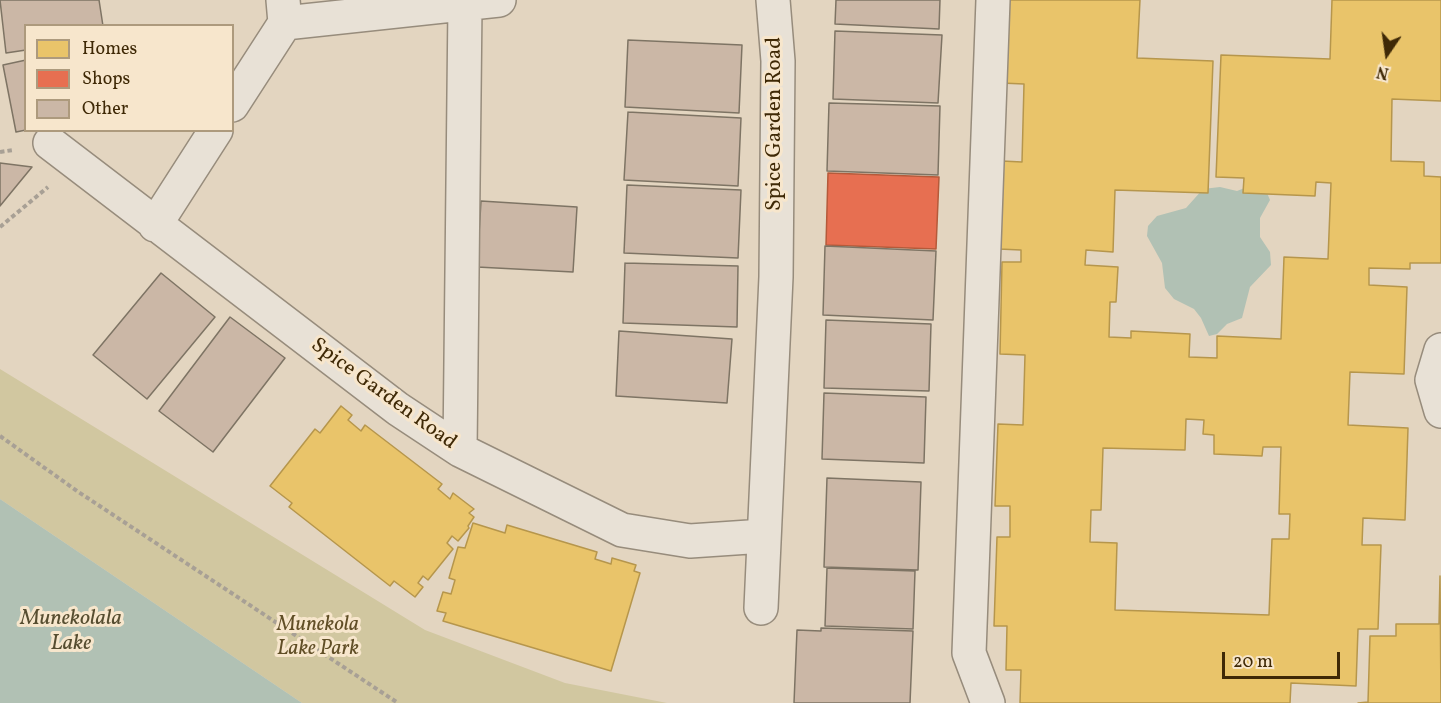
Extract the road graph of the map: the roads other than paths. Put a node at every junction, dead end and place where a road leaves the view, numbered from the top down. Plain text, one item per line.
1 (499, 0) edge
2 (773, 0) edge
3 (993, 0) edge
4 (465, 5) junction
5 (284, 12) edge
6 (234, 101) edge
7 (215, 132) edge
8 (50, 143) dead end
9 (155, 225) junction
10 (1441, 350) edge
11 (1441, 411) edge
12 (460, 450) junction
13 (764, 536) junction
14 (761, 608) dead end
15 (988, 703) edge

1 - 4 street
2 - 13 street, Spice Garden Road
3 - 15 street
4 - 5 street
4 - 12 street
5 - 6 street
7 - 9 street
8 - 9 street, Spice Garden Road
9 - 12 street, Spice Garden Road
10 - 11 street
12 - 13 street, Spice Garden Road
13 - 14 street, Spice Garden Road

